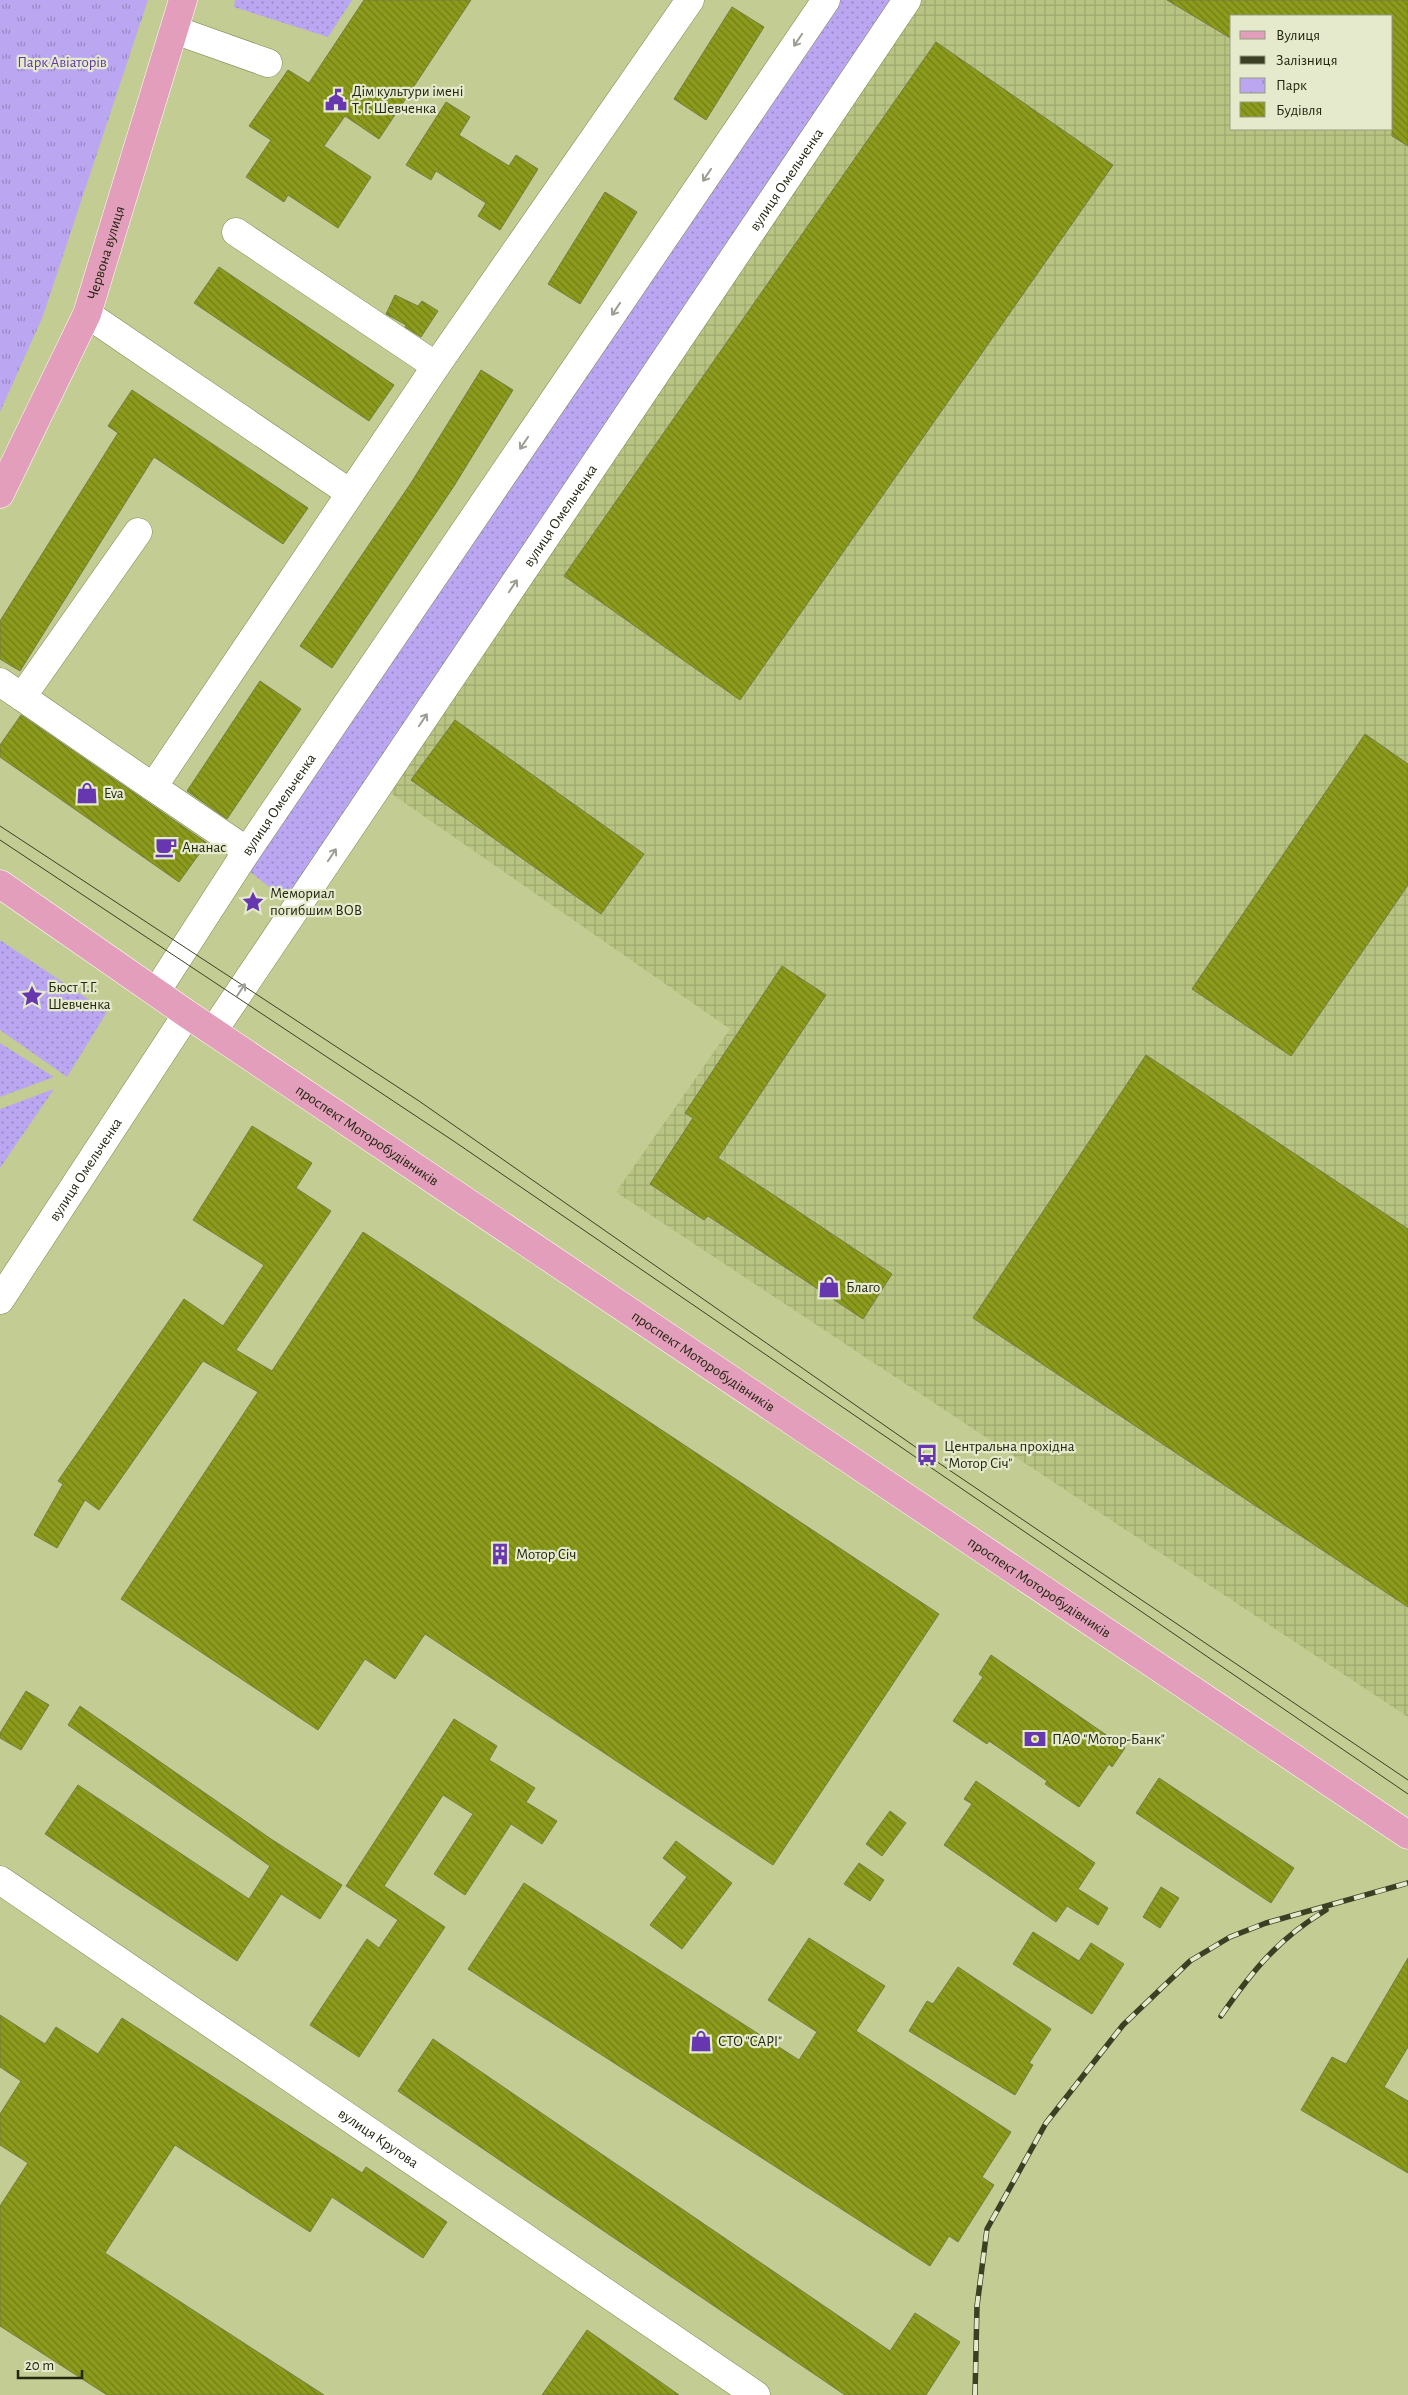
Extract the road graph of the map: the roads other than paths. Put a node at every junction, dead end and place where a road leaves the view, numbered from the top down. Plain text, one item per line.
1 (183, 0) edge
2 (690, 0) edge
3 (826, 0) edge
4 (907, 0) edge
5 (175, 30) junction
6 (268, 63) dead end
7 (236, 232) dead end
8 (87, 314) junction
9 (436, 366) junction
10 (350, 493) junction
11 (0, 494) edge
12 (138, 532) dead end
13 (11, 690) edge
14 (152, 788) junction
15 (247, 851) junction
16 (0, 884) edge
17 (156, 992) junction
18 (187, 1014) junction
19 (214, 1030) junction
20 (2, 1294) edge
21 (1408, 1835) edge
22 (0, 1880) edge
23 (756, 2395) edge

1 - 5 main road, Червона вулиця
2 - 9 street
3 -> 15 street, вулиця Омельченка
19 -> 4 street, вулиця Омельченка
5 - 6 street
5 - 8 main road, Червона вулиця
7 - 9 street
8 - 10 street
8 - 11 main road, Червона вулиця
9 - 10 street
10 - 14 street
12 - 13 street
13 - 14 street
14 - 15 street
15 - 17 street, вулиця Омельченка
16 - 17 main road, проспект Моторобудівників
17 - 18 main road, проспект Моторобудівників
18 - 19 main road, проспект Моторобудівників
18 - 20 street, вулиця Омельченка
19 - 21 main road, проспект Моторобудівників
22 - 23 street, вулиця Кругова

